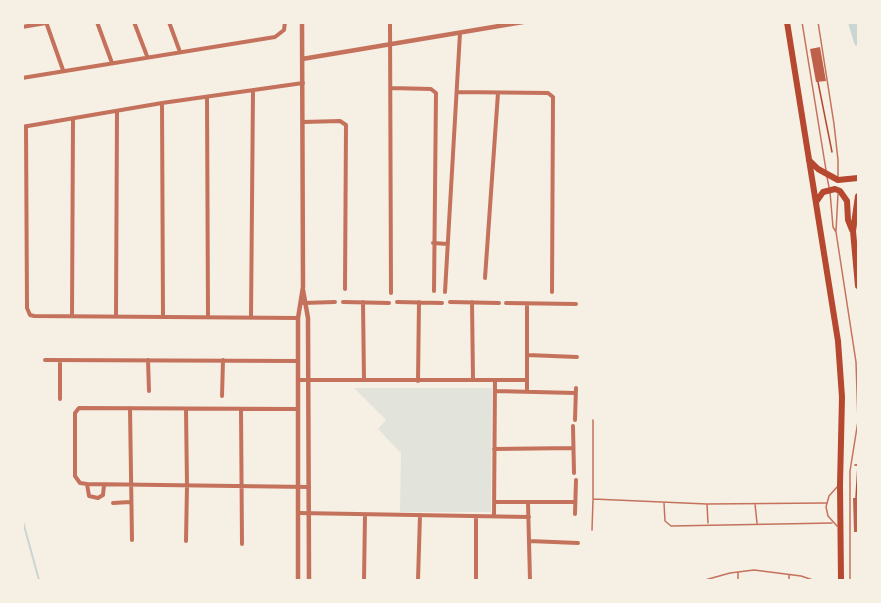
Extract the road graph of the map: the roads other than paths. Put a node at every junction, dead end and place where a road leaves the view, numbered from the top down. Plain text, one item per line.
1 (97, 22) edge
2 (135, 22) edge
3 (169, 22) edge
4 (285, 22) edge
5 (302, 22) edge
6 (390, 22) edge
7 (523, 22) edge
8 (787, 22) edge
9 (802, 22) edge
10 (818, 22) edge
11 (46, 23) edge
12 (22, 27) edge
13 (460, 33) junction
14 (391, 45) junction
15 (180, 51) junction
16 (147, 56) junction
17 (302, 59) junction
18 (112, 63) junction
19 (63, 70) junction
20 (22, 78) edge
21 (303, 83) junction
22 (391, 88) junction
23 (253, 90) junction
24 (457, 92) junction
25 (498, 93) junction
26 (207, 97) junction
27 (162, 103) junction
28 (117, 112) junction
29 (73, 119) junction
30 (303, 122) junction
31 (24, 126) edge
32 (808, 160) junction
33 (827, 175) junction
34 (858, 178) edge
35 (838, 180) junction
36 (829, 190) junction
37 (838, 190) junction
38 (858, 196) edge
39 (816, 202) junction
40 (853, 231) junction
41 (836, 232) junction
42 (433, 243) junction
43 (448, 244) junction
44 (485, 278) dead end
45 (858, 286) edge
46 (303, 287) junction
47 (345, 288) dead end
48 (434, 291) dead end
49 (445, 292) dead end
50 (552, 292) dead end
51 (391, 293) dead end
52 (335, 302) dead end
53 (342, 302) dead end
54 (363, 302) junction
55 (397, 302) dead end
56 (419, 302) junction
57 (450, 302) dead end
58 (472, 302) junction
59 (299, 303) junction
60 (306, 303) junction
61 (389, 303) dead end
62 (442, 303) dead end
63 (499, 303) dead end
64 (506, 303) dead end
65 (527, 304) junction
66 (576, 304) dead end
67 (72, 316) junction
68 (116, 316) junction
69 (163, 316) junction
70 (208, 317) junction
71 (252, 317) junction
72 (298, 318) junction
73 (527, 355) junction
74 (577, 357) dead end
75 (45, 360) dead end
76 (60, 360) junction
77 (148, 360) junction
78 (222, 360) junction
79 (297, 361) junction
80 (298, 380) junction
81 (308, 380) junction
82 (364, 380) junction
83 (473, 380) junction
84 (495, 380) junction
85 (526, 380) junction
86 (418, 381) junction
87 (494, 390) junction
88 (527, 391) junction
89 (149, 392) dead end
90 (222, 396) dead end
91 (60, 399) dead end
92 (130, 408) junction
93 (186, 409) junction
94 (242, 409) junction
95 (297, 409) junction
96 (575, 420) dead end
97 (593, 420) dead end
98 (858, 421) edge
99 (573, 426) dead end
100 (573, 448) junction
101 (494, 449) junction
102 (574, 473) dead end
103 (576, 480) dead end
104 (87, 484) junction
105 (104, 484) junction
106 (131, 484) junction
107 (840, 485) junction
108 (187, 486) junction
109 (241, 486) junction
110 (299, 487) junction
111 (309, 487) junction
112 (593, 499) junction
113 (113, 502) dead end
114 (131, 502) junction
115 (494, 502) junction
116 (528, 502) junction
117 (575, 502) junction
118 (664, 503) junction
119 (826, 503) junction
120 (707, 504) junction
121 (755, 504) junction
122 (299, 513) junction
123 (308, 514) junction
124 (575, 514) dead end
125 (365, 515) junction
126 (420, 515) junction
127 (476, 516) junction
128 (494, 516) junction
129 (529, 517) junction
130 (832, 523) junction
131 (708, 524) junction
132 (757, 524) junction
133 (840, 527) junction
134 (592, 530) dead end
135 (132, 540) dead end
136 (186, 541) dead end
137 (529, 541) junction
138 (578, 543) dead end
139 (242, 544) dead end
140 (738, 572) junction
141 (789, 574) junction
142 (298, 580) edge
143 (309, 580) edge
144 (364, 580) edge
145 (418, 580) edge
146 (476, 580) edge
147 (530, 580) edge
148 (705, 580) edge
149 (738, 580) edge
150 (789, 580) edge
151 (813, 580) edge
152 (841, 580) edge
153 (850, 580) edge

1 - 18 street
2 - 16 street
3 - 15 street
4 - 15 street
5 - 17 street
6 - 14 street
7 - 13 street
8 - 32 highway
9 - 33 lane
10 - 35 lane
11 - 12 street
11 - 19 street
13 - 14 street
13 - 24 street
14 - 17 street
14 - 22 street
15 - 16 street
16 - 18 street
17 - 21 street
18 - 19 street
19 - 20 street
21 - 23 street
21 - 30 street
22 - 42 street
22 - 51 street
23 - 26 street
23 - 71 street
24 - 25 street
24 - 43 street
25 - 44 street
25 - 50 street
26 - 27 street
26 - 70 street
27 - 28 street
27 - 69 street
28 - 29 street
28 - 68 street
29 - 31 street
29 - 67 street
30 - 46 street
30 - 47 street
31 - 67 street
32 - 33 highway
32 - 39 highway
33 - 35 highway
33 - 36 lane
34 - 35 highway
36 - 37 highway
36 - 39 highway
36 - 41 lane
37 - 40 highway
37 - 41 lane
38 - 40 highway
39 - 107 highway
40 - 45 highway
41 - 98 lane
42 - 43 street
42 - 48 street
43 - 49 street
46 - 59 street
46 - 60 street
52 - 60 street
53 - 54 street
54 - 61 street
54 - 82 street
55 - 56 street
56 - 62 street
56 - 86 street
57 - 58 street
58 - 63 street
58 - 83 street
59 - 60 street
59 - 72 street
60 - 81 street
64 - 65 street
65 - 66 street
65 - 73 street
67 - 68 street
68 - 69 street
69 - 70 street
70 - 71 street
71 - 72 street
72 - 79 street
73 - 74 street
73 - 85 street
75 - 76 street
76 - 77 street
76 - 91 street
77 - 78 street
77 - 89 street
78 - 79 street
78 - 90 street
79 - 80 street
80 - 81 street
80 - 95 street
81 - 82 street
81 - 111 street
82 - 86 street
83 - 84 street
83 - 86 street
84 - 85 street
84 - 87 street
85 - 88 street
87 - 88 street
87 - 101 street
88 - 96 street
92 - 93 street
92 - 104 street
92 - 106 street
93 - 94 street
93 - 108 street
94 - 95 street
94 - 109 street
95 - 110 street
97 - 112 lane
98 - 153 lane
99 - 100 street
100 - 101 street
100 - 102 street
101 - 115 street
103 - 117 street
104 - 105 street
104 - 105 street
105 - 106 street
106 - 108 street
106 - 114 street
107 - 119 lane
107 - 133 highway
108 - 109 street
108 - 136 street
109 - 110 street
109 - 139 street
110 - 111 street
110 - 122 street
111 - 123 street
112 - 118 lane
112 - 134 lane
113 - 114 street
114 - 135 street
115 - 116 street
115 - 128 street
116 - 117 street
116 - 129 street
117 - 124 street
118 - 120 lane
118 - 131 lane
119 - 121 lane
119 - 130 lane
120 - 121 lane
120 - 131 lane
121 - 132 lane
122 - 123 street
122 - 142 street
123 - 125 street
123 - 143 street
125 - 126 street
125 - 144 street
126 - 127 street
126 - 145 street
127 - 128 street
127 - 146 street
128 - 129 street
129 - 137 street
130 - 132 lane
130 - 133 lane
131 - 132 lane
133 - 152 highway
137 - 138 street
137 - 147 street
140 - 141 lane
140 - 148 lane
140 - 149 lane
141 - 150 lane
141 - 151 lane

